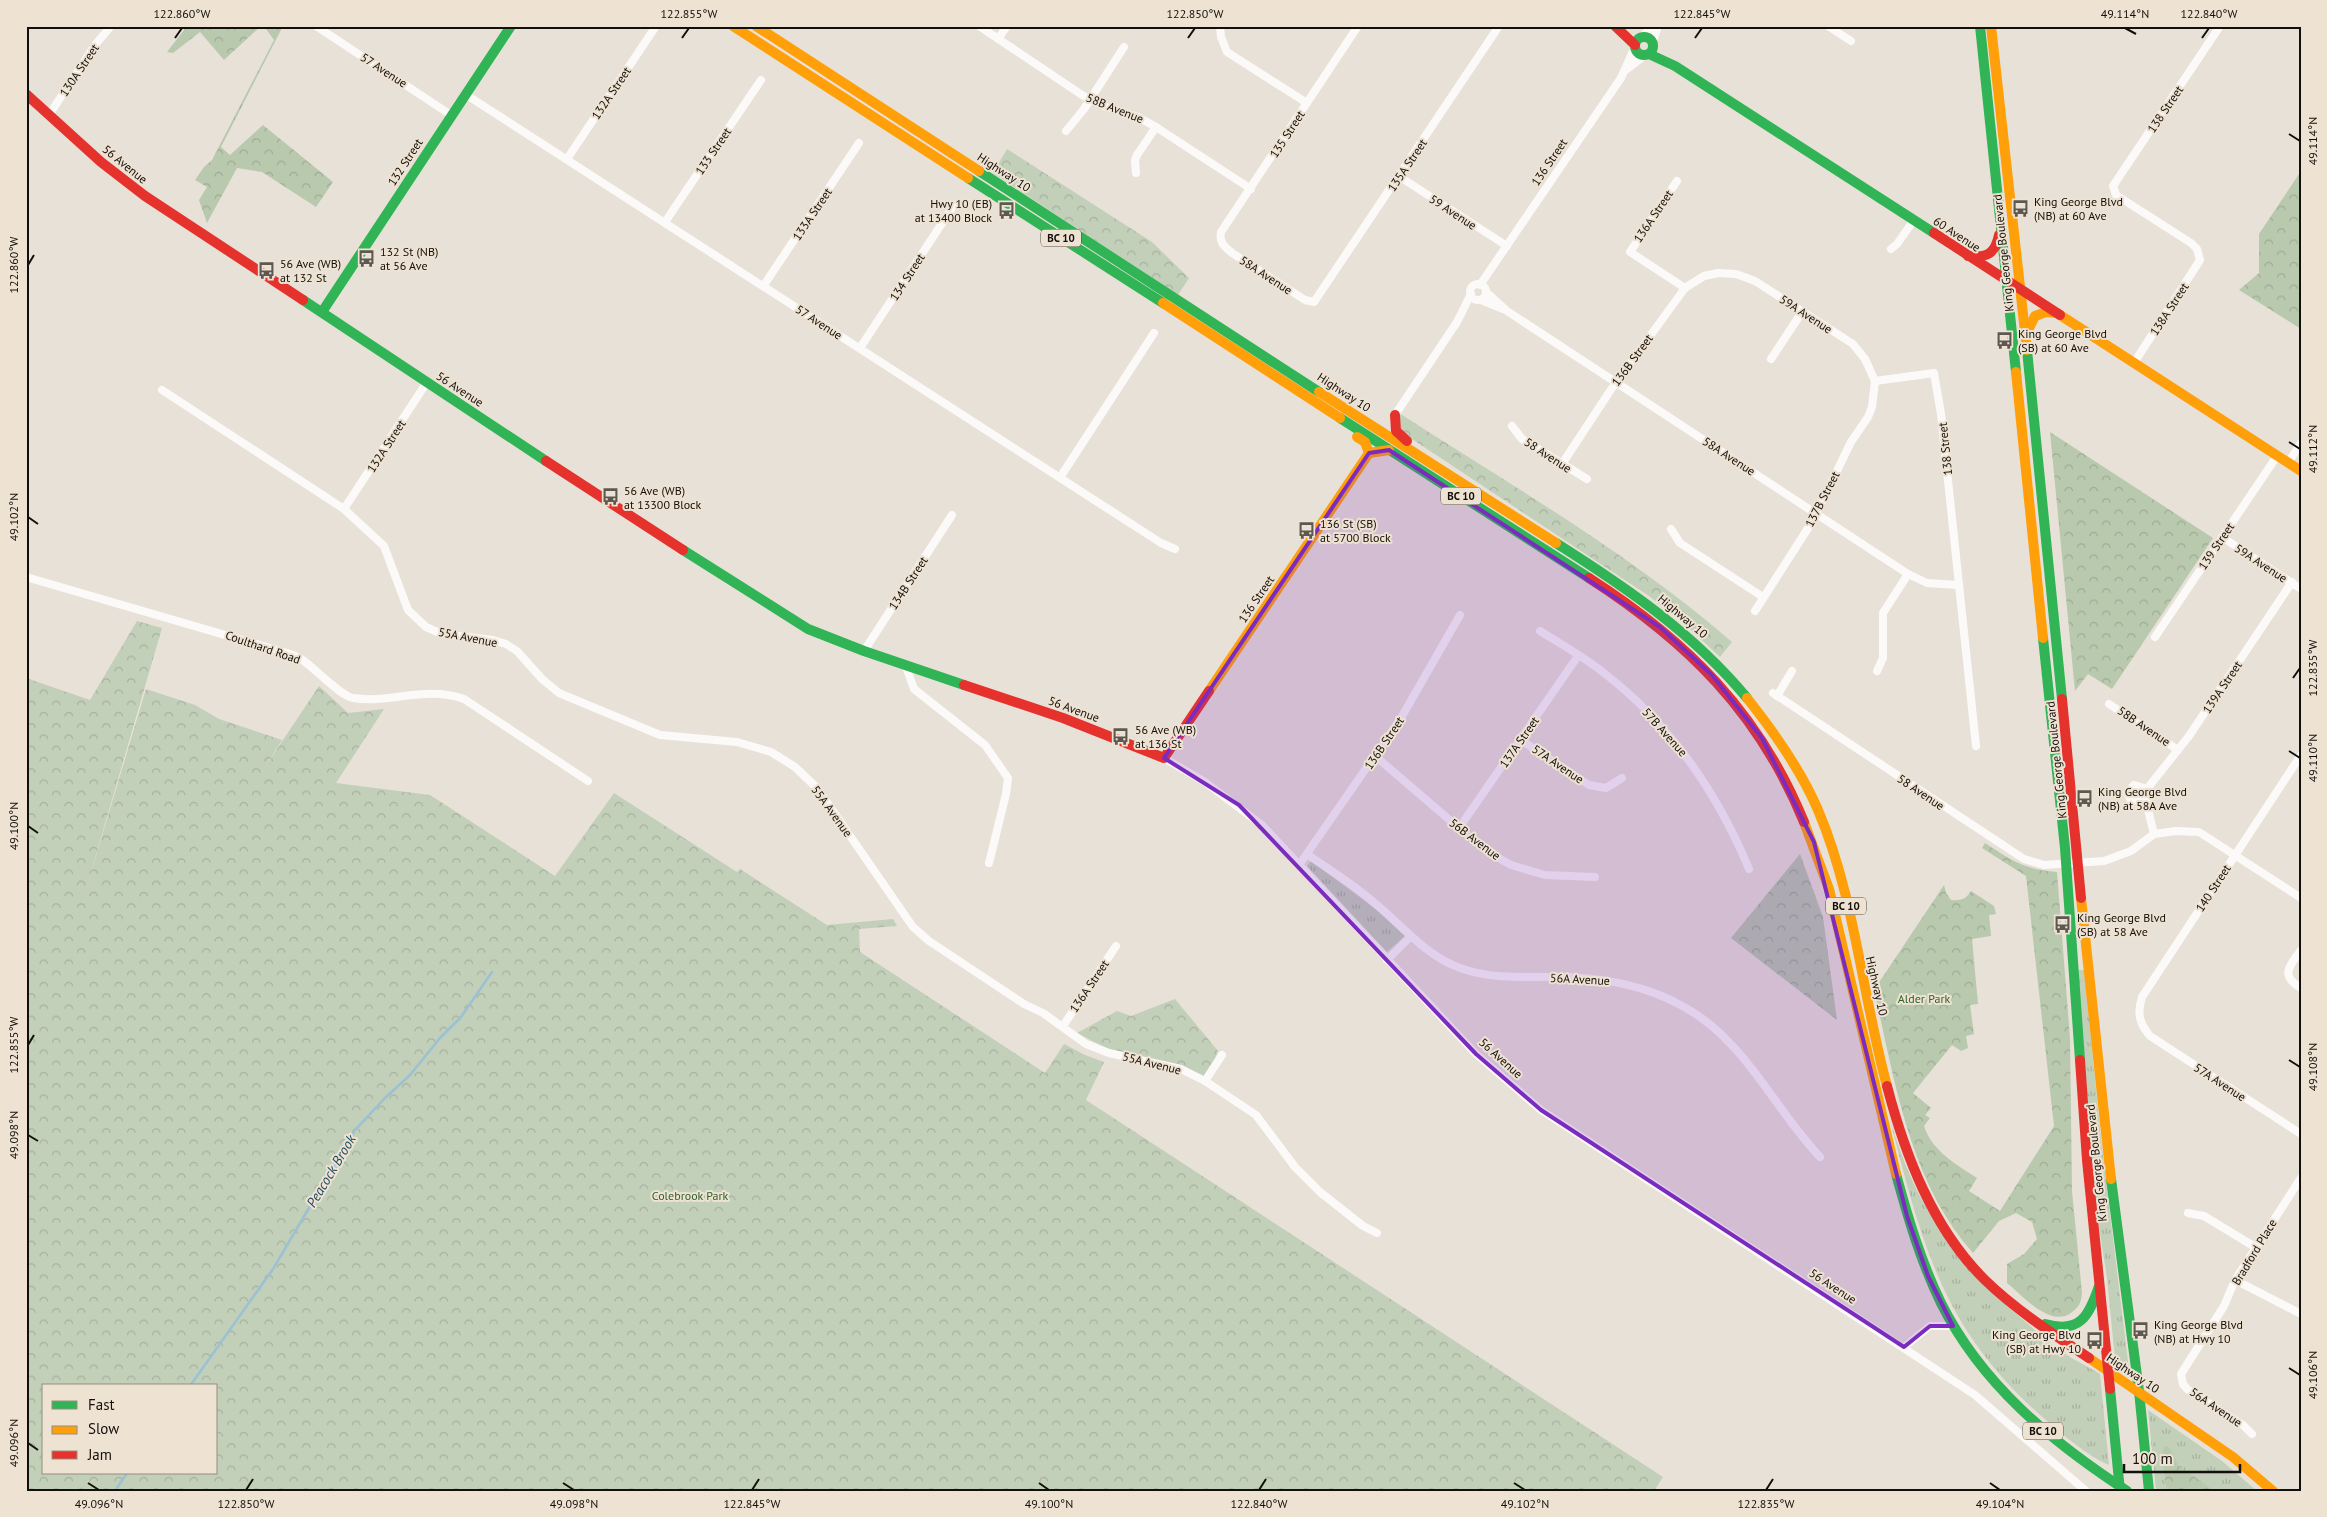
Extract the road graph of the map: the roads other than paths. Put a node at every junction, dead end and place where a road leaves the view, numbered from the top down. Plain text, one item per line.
1 (111, 26) edge
2 (316, 26) edge
3 (511, 26) edge
4 (656, 26) edge
5 (733, 26) edge
6 (756, 26) edge
7 (979, 26) edge
8 (1006, 26) edge
9 (1220, 26) edge
10 (1358, 26) edge
11 (1499, 26) edge
12 (1652, 26) edge
13 (1658, 26) edge
14 (1828, 26) edge
15 (1980, 26) edge
16 (1991, 26) edge
17 (2220, 26) edge
18 (1616, 27) edge
19 (327, 29) edge
20 (998, 39) junction
21 (1639, 41) junction
22 (1851, 41) dead end
23 (1124, 47) dead end
24 (1650, 49) junction
25 (1625, 70) junction
26 (761, 80) dead end
27 (26, 94) edge
28 (465, 94) junction
29 (1090, 100) junction
30 (1307, 103) junction
31 (451, 114) junction
32 (49, 116) junction
33 (1156, 127) junction
34 (1066, 131) dead end
35 (859, 143) dead end
36 (567, 159) junction
37 (1136, 173) dead end
38 (1400, 177) junction
39 (1677, 182) dead end
40 (1251, 189) junction
41 (954, 205) dead end
42 (1914, 220) junction
43 (664, 222) junction
44 (2000, 228) junction
45 (1221, 243) joint
46 (1507, 246) junction
47 (1891, 248) dead end
48 (2200, 254) joint
49 (1968, 256) junction
50 (1718, 273) joint
51 (2006, 281) junction
52 (764, 286) junction
53 (1685, 288) junction
54 (1484, 289) junction
55 (2019, 289) junction
56 (1471, 294) junction
57 (1479, 300) junction
58 (1314, 302) joint
59 (1507, 311) junction
60 (322, 312) junction
61 (1802, 312) junction
62 (2057, 313) junction
63 (1457, 322) junction
64 (1154, 333) dead end
65 (2024, 338) junction
66 (860, 348) junction
67 (1771, 359) dead end
68 (2134, 363) junction
69 (1275, 376) junction
70 (1874, 381) junction
71 (427, 382) junction
72 (1617, 383) junction
73 (162, 390) dead end
74 (1395, 414) junction
75 (1369, 423) junction
76 (1512, 426) dead end
77 (2301, 443) edge
78 (1389, 450) junction
79 (1369, 453) junction
80 (2277, 456) junction
81 (2288, 463) junction
82 (1562, 464) junction
83 (2301, 471) edge
84 (1061, 476) junction
85 (1587, 479) dead end
86 (1493, 502) junction
87 (344, 509) junction
88 (1816, 512) junction
89 (952, 515) dead end
90 (1671, 529) dead end
91 (2222, 537) junction
92 (1175, 549) dead end
93 (1908, 574) junction
94 (26, 577) edge
95 (2292, 582) junction
96 (1958, 585) junction
97 (2301, 588) edge
98 (1763, 597) junction
99 (1755, 611) dead end
100 (1460, 615) dead end
101 (1540, 631) dead end
102 (2155, 637) dead end
103 (864, 651) junction
104 (1578, 656) junction
105 (905, 664) junction
106 (1877, 670) dead end
107 (1792, 671) dead end
108 (2109, 704) dead end
109 (1521, 740) junction
110 (1976, 746) dead end
111 (2178, 750) junction
112 (1375, 756) junction
113 (2300, 757) edge
114 (1164, 758) junction
115 (1622, 778) dead end
116 (588, 781) dead end
117 (2148, 789) junction
118 (2146, 802) junction
119 (1459, 828) junction
120 (2154, 834) junction
121 (1307, 854) junction
122 (2234, 855) junction
123 (989, 863) dead end
124 (2078, 863) junction
125 (2066, 864) junction
126 (1299, 865) junction
127 (1749, 869) dead end
128 (1595, 877) dead end
129 (2301, 898) edge
130 (1412, 936) junction
131 (1116, 946) dead end
132 (2301, 950) edge
133 (1387, 960) junction
134 (2301, 988) edge
135 (1063, 1026) junction
136 (2142, 1026) joint
137 (1222, 1055) dead end
138 (1205, 1081) junction
139 (2301, 1134) edge
140 (1820, 1157) dead end
141 (2301, 1178) edge
142 (2188, 1213) dead end
143 (1377, 1233) dead end
144 (2255, 1247) junction
145 (2235, 1280) junction
146 (2099, 1286) junction
147 (2301, 1314) edge
148 (2035, 1321) junction
149 (1953, 1326) junction
150 (1904, 1347) junction
151 (2107, 1370) junction
152 (2181, 1379) joint
153 (2139, 1391) junction
154 (2252, 1434) dead end
155 (2122, 1489) edge
156 (2086, 1491) edge
157 (2149, 1491) edge
158 (2273, 1491) edge

1 - 32 street, 130A Street
2 - 19 street, 57 Avenue
3 - 28 main road, 132 Street
4 - 36 street, 132A Street
5 - 69 main road, Highway 10 / BC 10
6 - 75 main road, Highway 10 / BC 10
7 - 20 street, 58B Avenue
8 - 20 street
9 - 30 street
10 - 30 street, 135 Street
11 - 38 street, 135A Street
12 - 21 street, 136 Street
13 - 24 street
14 - 22 street
15 - 44 main road, King George Boulevard
16 - 55 main road, King George Boulevard
17 - 48 street, 138 Street
18 - 21 main road
19 - 31 street, 57 Avenue
20 - 29 street, 58B Avenue
21 - 24 main road
21 - 24 main road
21 - 25 street, 136 Street
23 - 29 street
24 - 25 street, 136 Street
24 - 42 main road, 60 Avenue
25 - 46 street, 136 Street
26 - 43 street, 133 Street
27 - 32 main road, 56 Avenue
28 - 31 main road, 132 Street
28 - 36 street, 57 Avenue
29 - 33 street, 58B Avenue
29 - 34 street
30 - 40 street, 135 Street
31 - 60 main road, 132 Street
32 - 60 main road, 56 Avenue
33 - 37 street
33 - 40 street, 58B Avenue
35 - 52 street, 133A Street
36 - 43 street, 57 Avenue
38 - 46 street, 59 Avenue
38 - 58 street, 135A Street
39 - 53 street, 136A Street
40 - 45 street, 135 Street
41 - 66 street, 134 Street
42 - 47 street
42 - 49 main road, 60 Avenue
43 - 52 street, 57 Avenue
44 - 49 main road
44 - 51 main road, King George Boulevard
45 - 58 street, 58A Avenue
46 - 54 street, 136 Street
48 - 68 street, 138A Street
49 - 51 main road, 60 Avenue
50 - 53 street, 136B Street
50 - 61 street, 59A Avenue
51 - 55 main road, 60 Avenue
51 - 125 main road, King George Boulevard
52 - 66 street, 57 Avenue
53 - 72 street, 136B Street
54 - 56 street
54 - 57 street
54 - 59 street, 58A Avenue
55 - 62 main road, 60 Avenue
55 - 65 main road, King George Boulevard
56 - 57 street
56 - 63 street
57 - 59 street, 58A Avenue
57 - 63 street
59 - 72 street, 58A Avenue
60 - 71 main road, 56 Avenue
61 - 67 street
61 - 70 street, 59A Avenue
62 - 65 main road
62 - 68 main road, 60 Avenue
63 - 74 street
64 - 84 street
65 - 124 main road, King George Boulevard
66 - 84 street, 57 Avenue
68 - 80 main road, 60 Avenue
69 - 78 main road, Highway 10 / BC 10
69 - 79 main road
70 - 88 street, 137B Street
70 - 96 street, 138 Street
71 - 87 street, 132A Street
71 - 103 main road, 56 Avenue
72 - 82 street, 136B Street
72 - 88 street, 58A Avenue
73 - 87 street, 55A Avenue
74 - 75 main road
74 - 86 main road
75 - 86 main road, Highway 10 / BC 10
76 - 82 street, 58 Avenue
77 - 81 street
78 - 79 main road
78 - 149 main road, Highway 10 / BC 10
79 - 114 main road, 136 Street
80 - 81 main road, 60 Avenue
80 - 91 street, 139 Street
81 - 83 main road, 60 Avenue
82 - 85 street, 58 Avenue
84 - 92 street, 57 Avenue
86 - 148 main road, Highway 10 / BC 10
87 - 135 street, 55A Avenue
88 - 93 street, 58A Avenue
88 - 98 street, 137B Street
89 - 103 street, 134B Street
90 - 98 street
91 - 95 street, 59A Avenue
91 - 102 street, 139 Street
93 - 96 street, 58A Avenue
93 - 106 street
94 - 116 street, Coulthard Road
95 - 97 street, 59A Avenue
95 - 111 street, 139A Street
96 - 110 street
98 - 99 street, 137B Street
100 - 112 street, 136B Street
101 - 104 street, 57B Avenue
103 - 105 main road, 56 Avenue
104 - 109 street, 137A Street
104 - 127 street, 57B Avenue
105 - 114 main road, 56 Avenue
105 - 123 street
107 - 125 street, 58 Avenue
108 - 111 street, 58B Avenue
109 - 115 street, 57A Avenue
109 - 119 street, 137A Street
111 - 117 street, 139A Street
112 - 119 street, 56B Avenue
112 - 121 street, 136B Street
113 - 122 street, 140 Street
114 - 126 street, 56 Avenue
117 - 118 street, 139A Street
117 - 118 street
118 - 120 street, 139A Street
119 - 128 street, 56B Avenue
120 - 122 street
120 - 124 street
121 - 126 street, 136B Street
121 - 130 street, 56A Avenue
122 - 129 street
122 - 136 street, 140 Street
124 - 125 street, 58 Avenue
124 - 153 main road, King George Boulevard
125 - 146 main road, King George Boulevard
126 - 133 street, 56 Avenue
130 - 133 street
130 - 140 street, 56A Avenue
131 - 135 street, 136A Street
132 - 134 street
133 - 150 street, 56 Avenue
135 - 138 street, 55A Avenue
136 - 139 street, 57A Avenue
137 - 138 street
138 - 143 street, 55A Avenue
141 - 144 street, Bradford Place
142 - 144 street
144 - 145 street, Bradford Place
145 - 147 street
145 - 152 street, Bradford Place
146 - 148 main road
146 - 151 main road, King George Boulevard
148 - 151 main road, Highway 10 / BC 10
149 - 150 street
149 - 155 main road, Highway 10 / BC 10
150 - 156 street, 56 Avenue
151 - 153 main road, Highway 10 / BC 10
151 - 155 main road, King George Boulevard
152 - 154 street, 56A Avenue
153 - 157 main road, King George Boulevard
153 - 158 main road, Highway 10 / BC 10

